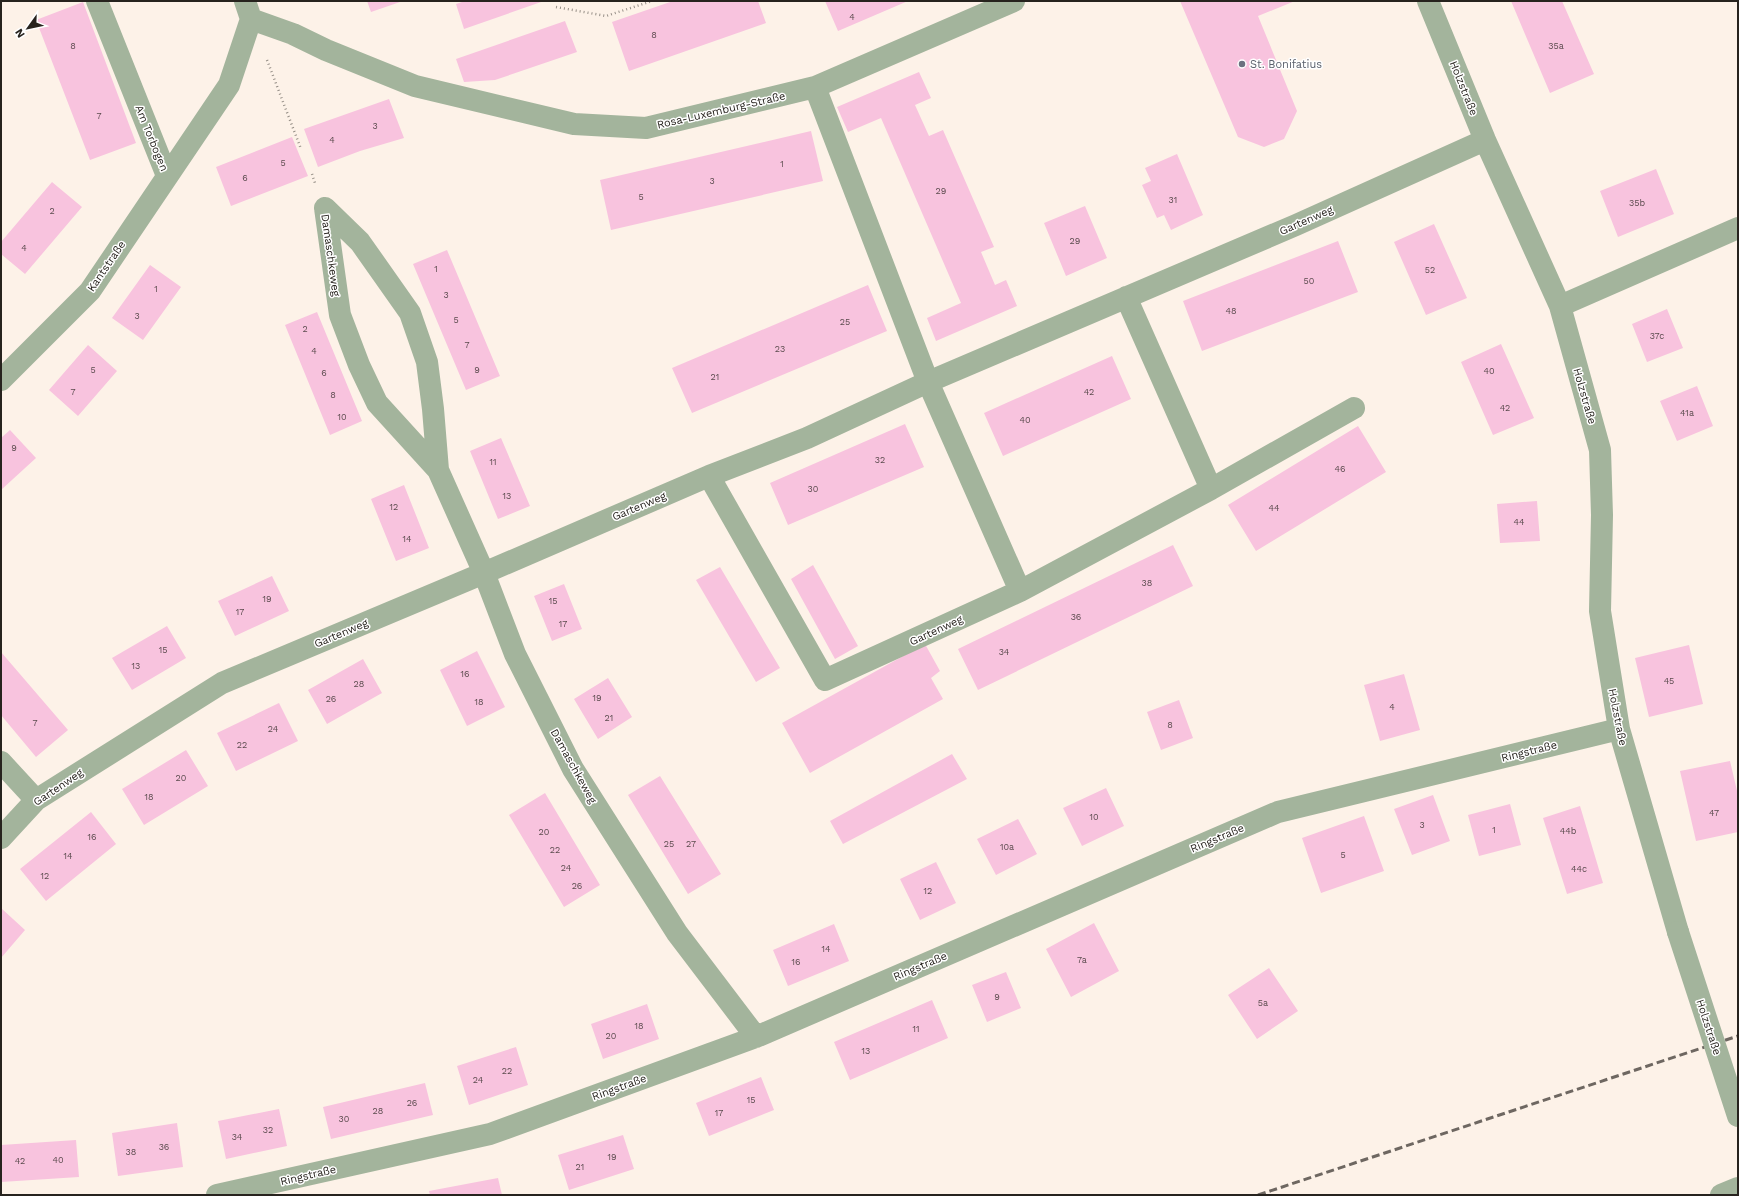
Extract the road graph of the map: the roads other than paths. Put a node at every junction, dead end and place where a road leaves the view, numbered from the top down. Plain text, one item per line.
1 (97, 1) edge
2 (1014, 1) edge
3 (1428, 1) edge
4 (248, 10) edge
5 (815, 87) junction
6 (1485, 140) junction
7 (167, 176) junction
8 (1738, 228) edge
9 (1126, 297) junction
10 (1560, 306) junction
11 (1, 380) edge
12 (928, 382) junction
13 (1354, 408) dead end
14 (438, 470) junction
15 (709, 476) junction
16 (1211, 489) junction
17 (484, 573) junction
18 (1020, 591) junction
19 (1619, 729) junction
20 (1, 762) edge
21 (36, 800) junction
22 (1, 838) edge
23 (756, 1037) junction
24 (1738, 1116) edge
25 (1738, 1188) edge
26 (217, 1195) edge
27 (1721, 1195) edge

1 - 7 street, Am Torbogen
2 - 5 street, Rosa-Luxemburg-Straße
3 - 6 street, Holzstraße
4 - 5 street, Rosa-Luxemburg-Straße
4 - 7 street, Am Torbogen
5 - 12 street
6 - 9 street, Gartenweg
6 - 10 street, Holzstraße
7 - 11 street, Kantstraße
8 - 10 street
9 - 12 street, Gartenweg
9 - 16 street
10 - 19 street, Holzstraße
12 - 15 street, Gartenweg
12 - 18 street
13 - 16 street, Gartenweg
14 - 14 street, Damaschkeweg
14 - 17 street, Damaschkeweg
15 - 17 street, Gartenweg
15 - 18 street, Gartenweg
16 - 18 street, Gartenweg
17 - 21 street, Gartenweg
17 - 23 street, Damaschkeweg
19 - 23 street, Ringstraße
19 - 24 street, Holzstraße, bridge
20 - 21 street
21 - 22 street, Gartenweg
23 - 26 street, Ringstraße
25 - 27 street

